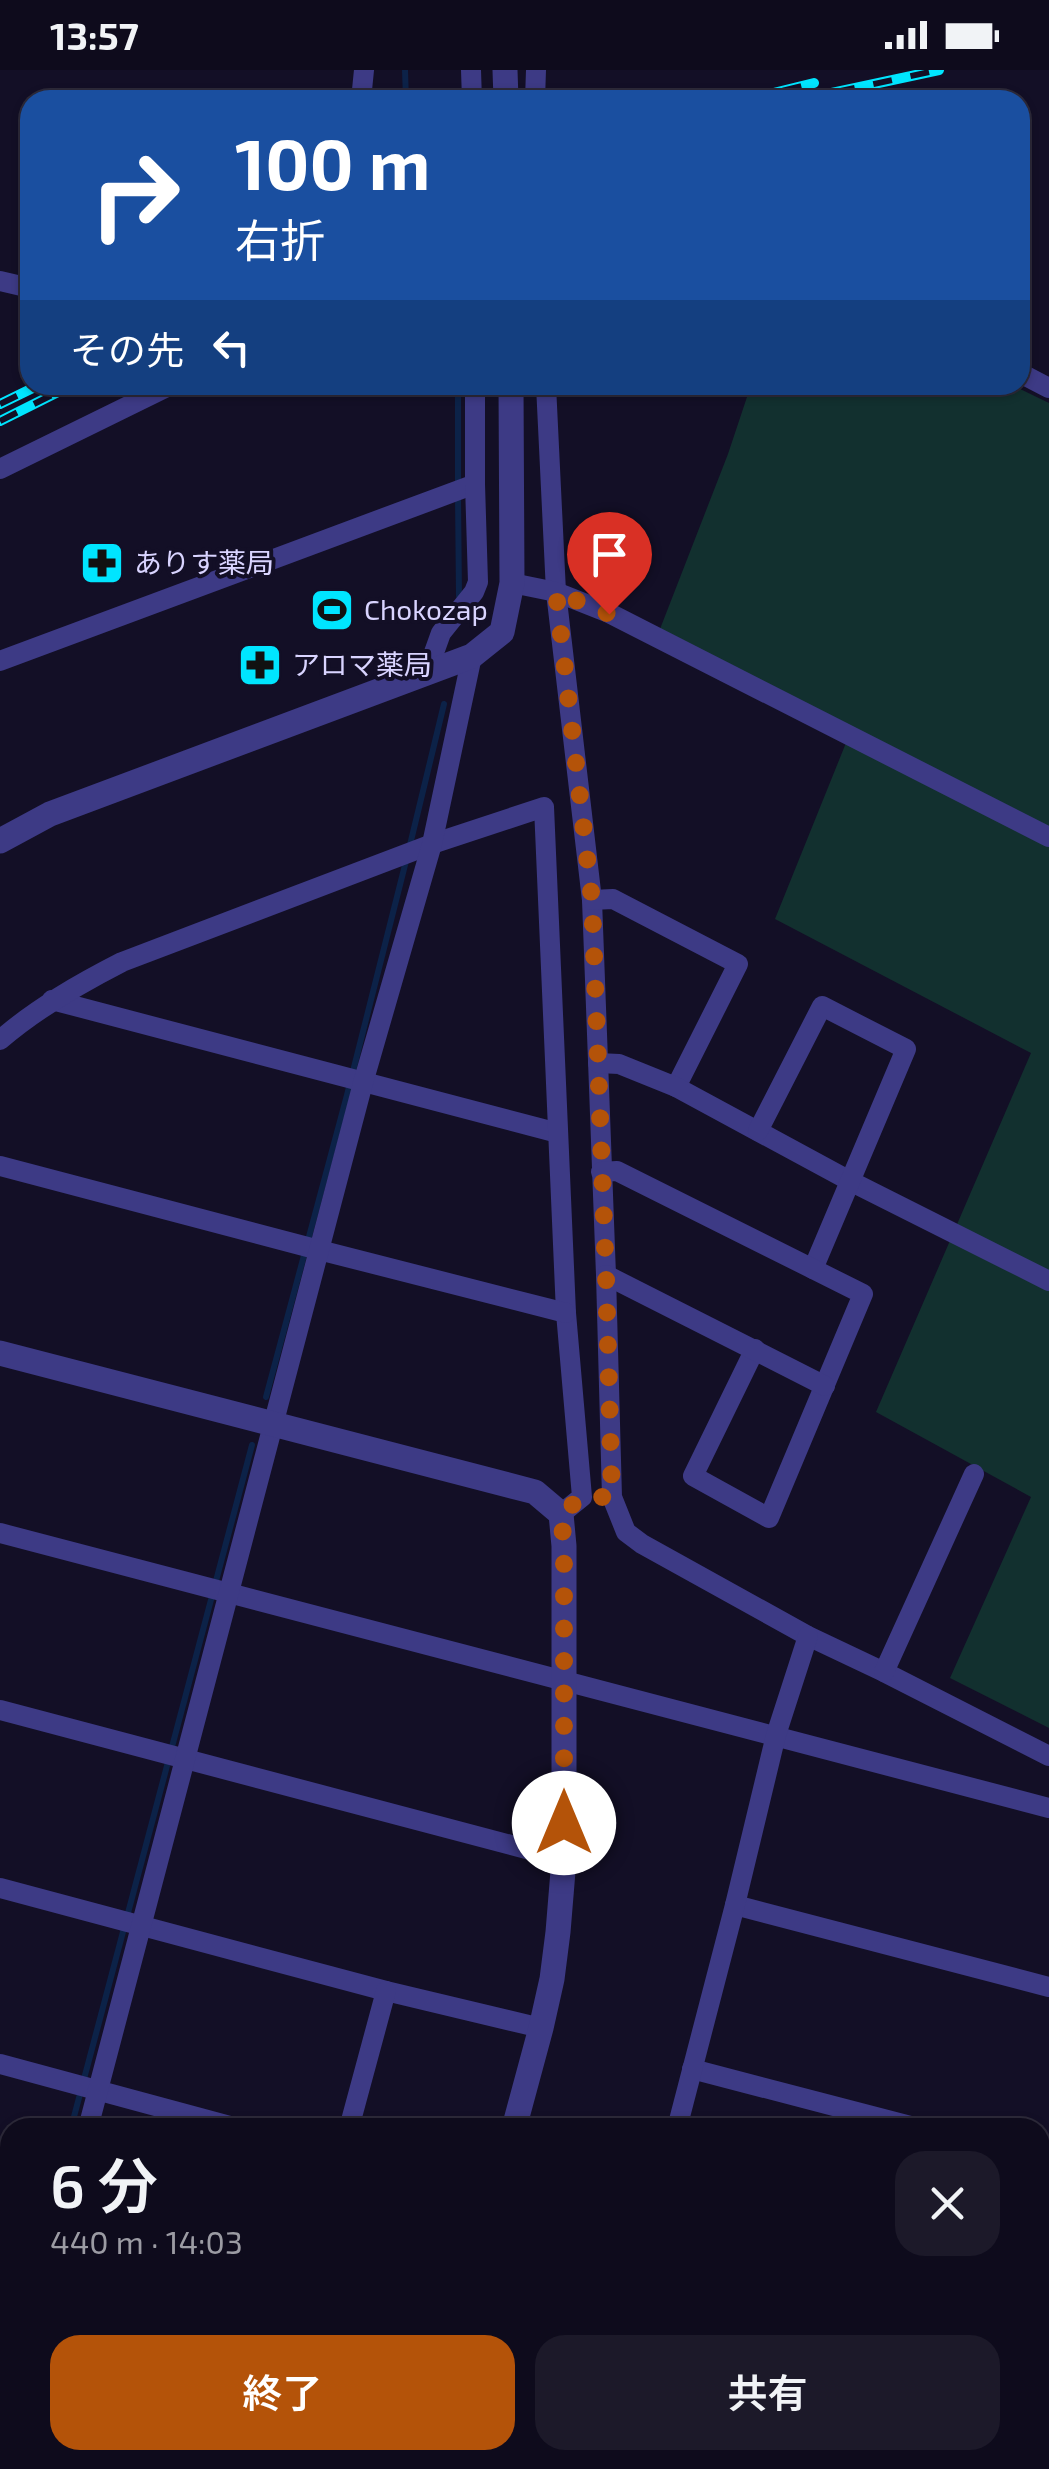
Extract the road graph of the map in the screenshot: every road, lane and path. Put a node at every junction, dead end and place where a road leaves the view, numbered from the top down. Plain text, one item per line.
1 (150, 395) edge
2 (474, 395) edge
3 (511, 395) edge
4 (546, 395) edge
5 (0, 469) edge
6 (460, 489) junction
7 (512, 582) junction
8 (556, 592) junction
9 (472, 656) junction
10 (0, 661) edge
11 (427, 672) junction
12 (1049, 837) edge
13 (0, 841) edge
14 (424, 847) junction
15 (592, 900) junction
16 (52, 1000) junction
17 (0, 1040) edge
18 (598, 1063) junction
19 (355, 1081) junction
20 (676, 1087) junction
21 (758, 1131) junction
22 (558, 1133) junction
23 (0, 1166) edge
24 (601, 1172) junction
25 (850, 1180) junction
26 (310, 1248) junction
27 (813, 1269) junction
28 (606, 1276) junction
29 (1049, 1281) edge
30 (566, 1312) junction
31 (755, 1349) junction
32 (0, 1353) edge
33 (824, 1386) junction
34 (273, 1423) junction
35 (974, 1474) dead end
36 (582, 1497) junction
37 (612, 1497) junction
38 (561, 1514) junction
39 (0, 1533) edge
40 (218, 1590) junction
41 (808, 1636) junction
42 (884, 1672) junction
43 (564, 1682) junction
44 (0, 1710) edge
45 (776, 1735) junction
46 (176, 1756) junction
47 (1049, 1756) edge
48 (1049, 1808) edge
49 (564, 1858) junction
50 (0, 1888) edge
51 (736, 1905) junction
52 (131, 1923) junction
53 (1049, 1987) edge
54 (386, 1991) junction
55 (540, 2028) junction
56 (0, 2064) edge
57 (692, 2070) junction
58 (88, 2087) junction
59 (88, 2118) edge
60 (201, 2118) edge
61 (353, 2118) edge
62 (517, 2118) edge
63 (680, 2118) edge
64 (879, 2118) edge

1 - 5 street
2 - 6 street
3 - 7 street
4 - 8 street
6 - 10 street
6 - 11 street
7 - 8 street
7 - 9 street
8 - 12 street
8 - 15 street
9 - 11 street
9 - 14 street
11 - 13 street
14 - 16 street
14 - 19 street
14 - 22 street
15 - 18 street
15 - 20 street
16 - 17 street
16 - 19 street
18 - 20 street
18 - 24 street
19 - 22 street
19 - 26 street
20 - 21 street
21 - 25 street
21 - 25 street
22 - 30 street
23 - 26 street
24 - 27 street
24 - 28 street
25 - 27 street
25 - 29 street
26 - 30 street
26 - 34 street
27 - 33 street
28 - 31 street
28 - 37 street
30 - 36 street
31 - 33 street
31 - 33 street
32 - 34 street
34 - 38 street
34 - 40 street
35 - 42 street
36 - 37 street
36 - 38 street
37 - 41 street
38 - 43 street
39 - 40 street
40 - 43 street
40 - 46 street
41 - 42 street
41 - 45 street
42 - 47 street
43 - 45 street
43 - 49 street
44 - 46 street
45 - 48 street
45 - 51 street
46 - 49 street
46 - 52 street
49 - 55 street
50 - 52 street
51 - 53 street
51 - 57 street
52 - 54 street
52 - 58 street
54 - 55 street
54 - 61 street
55 - 62 street
56 - 58 street
57 - 63 street
57 - 64 street
58 - 59 street
58 - 60 street

